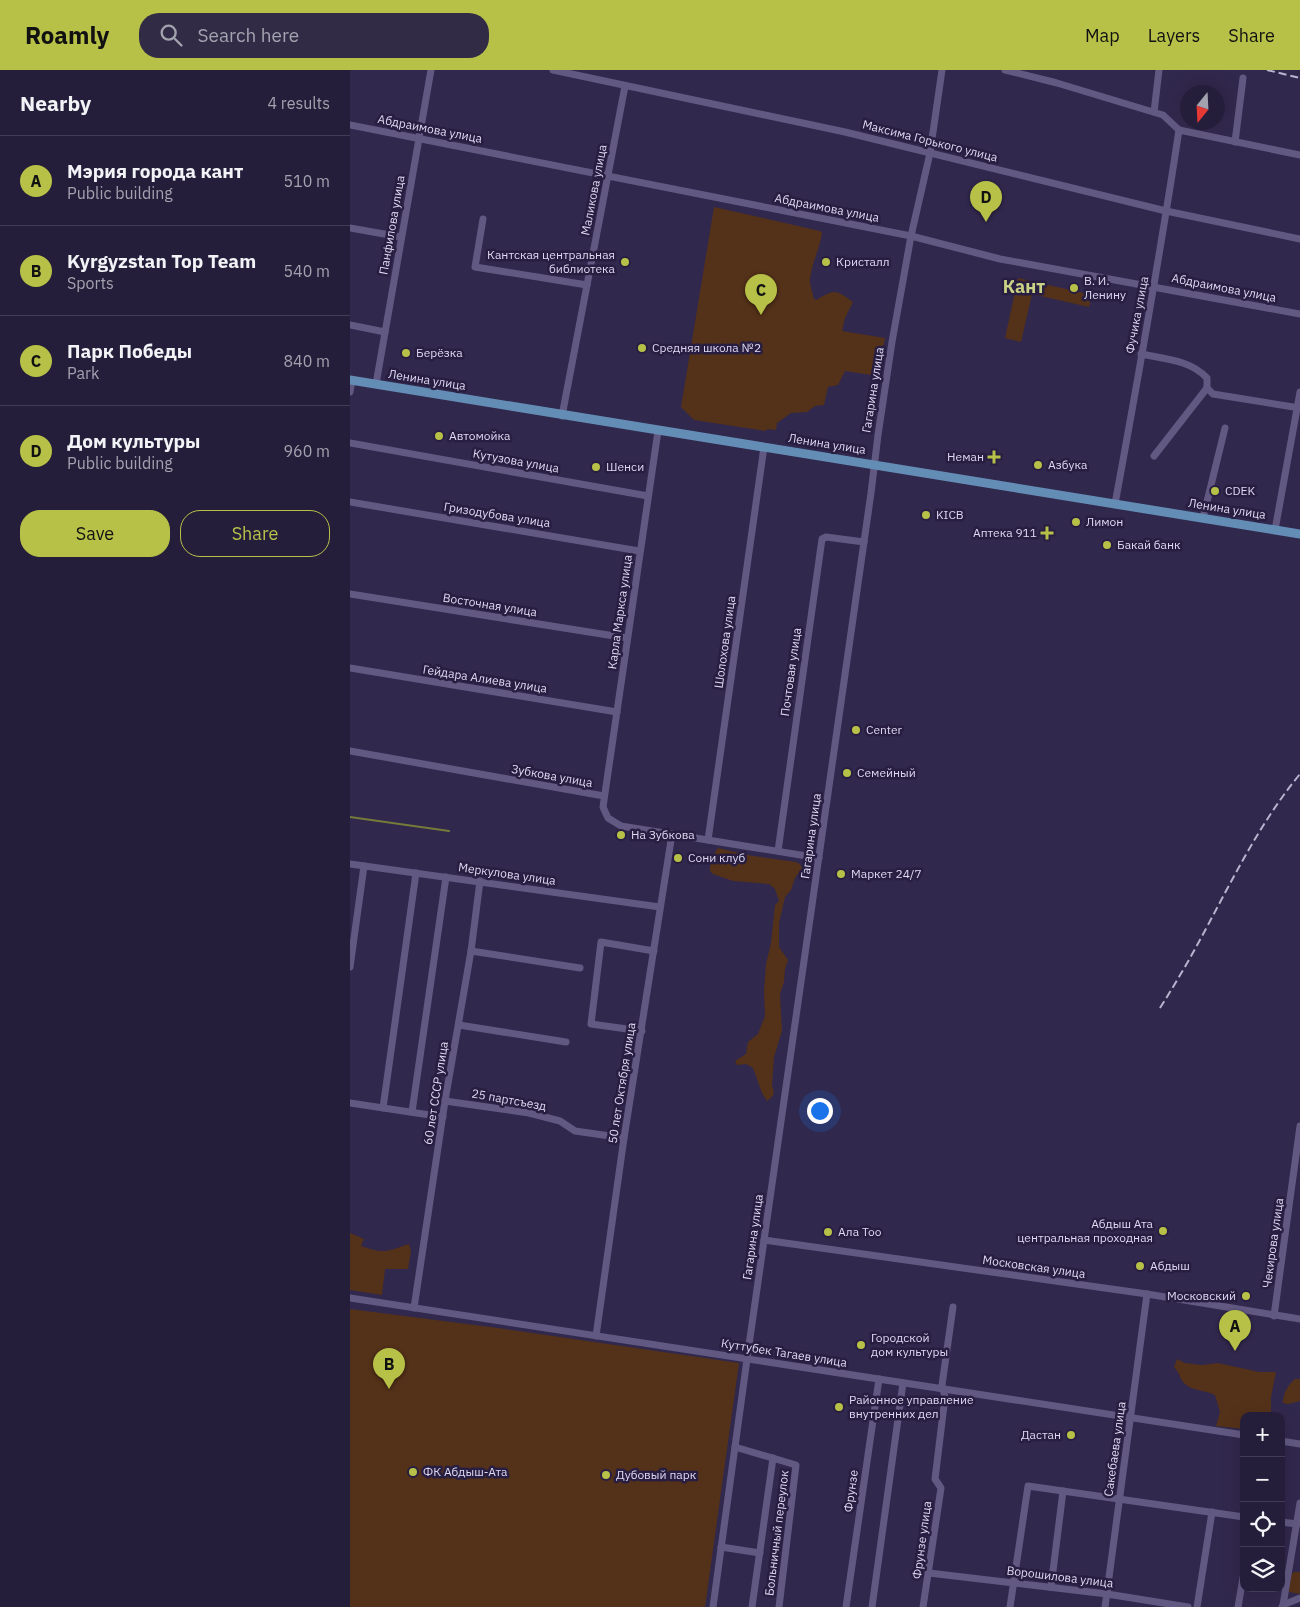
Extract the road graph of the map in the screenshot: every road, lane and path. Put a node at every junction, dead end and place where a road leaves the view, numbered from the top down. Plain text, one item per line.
1 (431, 70) edge
2 (554, 70) edge
3 (942, 70) edge
4 (1005, 70) edge
5 (1159, 70) edge
6 (1243, 78) dead end
7 (625, 86) junction
8 (1154, 112) junction
9 (350, 125) edge
10 (1179, 130) junction
11 (419, 138) junction
12 (1235, 142) junction
13 (930, 153) junction
14 (1300, 155) edge
15 (608, 177) junction
16 (1166, 211) junction
17 (483, 219) dead end
18 (350, 228) edge
19 (911, 236) junction
20 (401, 237) junction
21 (1300, 239) edge
22 (587, 285) junction
23 (1155, 287) junction
24 (1300, 314) edge
25 (350, 325) edge
26 (385, 332) junction
27 (1141, 354) junction
28 (351, 380) edge
29 (376, 384) junction
30 (1207, 388) junction
31 (350, 392) edge
32 (1300, 392) edge
33 (1299, 408) edge
34 (562, 416) junction
35 (1226, 428) dead end
36 (658, 431) junction
37 (350, 443) edge
38 (764, 447) junction
39 (1154, 456) dead end
40 (875, 464) junction
41 (648, 496) junction
42 (350, 502) edge
43 (1115, 504) junction
44 (1204, 518) junction
45 (1276, 530) junction
46 (1300, 534) edge
47 (864, 542) junction
48 (640, 550) junction
49 (350, 594) edge
50 (627, 638) junction
51 (350, 668) edge
52 (617, 712) junction
53 (350, 751) edge
54 (604, 796) junction
55 (672, 834) junction
56 (708, 840) junction
57 (778, 851) junction
58 (819, 858) junction
59 (350, 864) edge
60 (364, 866) junction
61 (416, 873) junction
62 (446, 877) junction
63 (480, 881) junction
64 (660, 907) junction
65 (471, 951) junction
66 (654, 951) junction
67 (350, 967) edge
68 (580, 968) dead end
69 (459, 1025) junction
70 (642, 1032) junction
71 (566, 1042) dead end
72 (446, 1101) junction
73 (350, 1103) edge
74 (383, 1108) junction
75 (412, 1112) junction
76 (443, 1116) junction
77 (1300, 1126) edge
78 (624, 1138) junction
79 (1297, 1172) edge
80 (764, 1240) junction
81 (1147, 1294) junction
82 (350, 1298) edge
83 (953, 1307) dead end
84 (414, 1308) junction
85 (1274, 1316) junction
86 (1300, 1319) edge
87 (596, 1336) junction
88 (747, 1359) junction
89 (879, 1379) junction
90 (903, 1383) junction
91 (944, 1389) junction
92 (1130, 1418) junction
93 (1240, 1434) edge
94 (1285, 1442) edge
95 (1300, 1444) edge
96 (735, 1447) junction
97 (773, 1458) junction
98 (1063, 1491) junction
99 (1120, 1499) junction
100 (1300, 1503) edge
101 (1212, 1512) junction
102 (1240, 1516) edge
103 (1285, 1523) edge
104 (1296, 1524) junction
105 (721, 1547) junction
106 (760, 1554) junction
107 (929, 1573) junction
108 (1013, 1583) junction
109 (1051, 1587) junction
110 (1241, 1592) edge
111 (1107, 1594) junction
112 (1300, 1598) edge
113 (1282, 1606) edge
114 (713, 1607) edge
115 (752, 1607) edge
116 (779, 1607) edge
117 (846, 1607) edge
118 (872, 1607) edge
119 (923, 1607) edge
120 (1010, 1607) edge
121 (1105, 1607) edge
122 (1188, 1607) edge
123 (1197, 1607) edge
124 (1238, 1607) edge

1 - 11 street, Панфилова улица
2 - 7 street, Максима Горького улица
3 - 13 street, Гагарина улица
4 - 8 street
5 - 8 street
6 - 12 street
7 - 13 street, Максима Горького улица
7 - 15 street, Маликова улица
8 - 10 street
9 - 11 street, Абдраимова улица
10 - 12 street
10 - 16 street, Фучика улица
11 - 15 street, Абдраимова улица
11 - 20 street, Панфилова улица
12 - 14 street
13 - 16 street, Максима Горького улица
13 - 19 street, Гагарина улица
15 - 19 street, Абдраимова улица
15 - 22 street, Маликова улица
16 - 21 street, Максима Горького улица
16 - 23 street, Фучика улица
17 - 22 street
18 - 20 street
19 - 23 street, Абдраимова улица
19 - 40 street, Гагарина улица
20 - 26 street, Панфилова улица
22 - 34 street, Маликова улица
23 - 24 street, Абдраимова улица
23 - 27 street, Фучика улица
25 - 26 street
26 - 29 street, Панфилова улица
27 - 30 street
27 - 43 street, Фучика улица
28 - 29 main road, Ленина улица
28 - 31 street
29 - 34 main road, Ленина улица
30 - 33 street
30 - 39 street
32 - 33 street
33 - 45 street
34 - 36 main road, Ленина улица
35 - 44 street
36 - 38 main road, Ленина улица
36 - 41 street, Карла Маркса улица
37 - 41 street, Кутузова улица
38 - 40 main road, Ленина улица
38 - 56 street, Шолохова улица
40 - 43 main road, Ленина улица
40 - 47 street, Гагарина улица
41 - 48 street, Карла Маркса улица
42 - 48 street, Гризодубова улица
43 - 44 main road, Ленина улица
44 - 45 main road, Ленина улица
45 - 46 main road, Ленина улица
47 - 57 street, Почтовая улица
47 - 58 street, Гагарина улица
48 - 50 street, Карла Маркса улица
49 - 50 street, Восточная улица
50 - 52 street, Карла Маркса улица
51 - 52 street, Гейдара Алиева улица
52 - 54 street, Карла Маркса улица
53 - 54 street, Зубкова улица
54 - 55 street, Зубкова улица
55 - 56 street, Зубкова улица
55 - 64 street, 50 лет Октября улица
56 - 57 street, Зубкова улица
57 - 58 street, Зубкова улица
58 - 80 street, Гагарина улица
59 - 60 street, Меркулова улица
60 - 61 street, Меркулова улица
60 - 67 street
61 - 62 street, Меркулова улица
61 - 74 street
62 - 63 street, Меркулова улица
62 - 75 street
63 - 64 street, Меркулова улица
63 - 65 street, 60 лет СССР улица
64 - 66 street, 50 лет Октября улица
65 - 68 street
65 - 69 street, 60 лет СССР улица
66 - 70 street, 50 лет Октября улица
66 - 70 street
69 - 71 street
69 - 72 street, 60 лет СССР улица
70 - 78 street, 50 лет Октября улица
72 - 76 street, 60 лет СССР улица
72 - 78 street, 25 партсъезд
73 - 74 street
74 - 75 street
75 - 76 street
76 - 84 street, 60 лет СССР улица
77 - 79 street, Чекирова улица
78 - 87 street, 50 лет Октября улица
79 - 85 street, Чекирова улица
80 - 81 street, Московская улица
80 - 88 street, Гагарина улица
81 - 85 street, Московская улица
81 - 92 street, Сакебаева улица
82 - 84 street, Куттубек Тагаев улица
83 - 91 street, Фрунзе улица
84 - 87 street, Куттубек Тагаев улица
85 - 86 street, Московская улица
87 - 88 street, Куттубек Тагаев улица
88 - 89 street, Куттубек Тагаев улица
88 - 96 street, Гагарина улица
89 - 90 street, Куттубек Тагаев улица
89 - 117 street, Фрунзе
90 - 91 street, Куттубек Тагаев улица
90 - 118 street
91 - 92 street, Куттубек Тагаев улица
91 - 107 street, Фрунзе улица
92 - 93 street, Куттубек Тагаев улица
92 - 99 street, Сакебаева улица
94 - 95 street
96 - 97 street, Больничный переулок
96 - 105 street, Гагарина улица
97 - 106 street
97 - 116 street, Больничный переулок
98 - 99 street
98 - 108 street
98 - 109 street
99 - 101 street
99 - 111 street, Сакебаева улица
100 - 104 street
101 - 102 street
101 - 123 street
103 - 104 street
104 - 113 street
105 - 106 street
105 - 114 street, Гагарина улица
106 - 115 street
107 - 108 street, Ворошилова улица
107 - 119 street, Фрунзе улица
108 - 109 street, Ворошилова улица
108 - 120 street
109 - 111 street, Ворошилова улица
110 - 124 street
111 - 121 street, Сакебаева улица
111 - 122 street, Ворошилова улица
112 - 113 street

